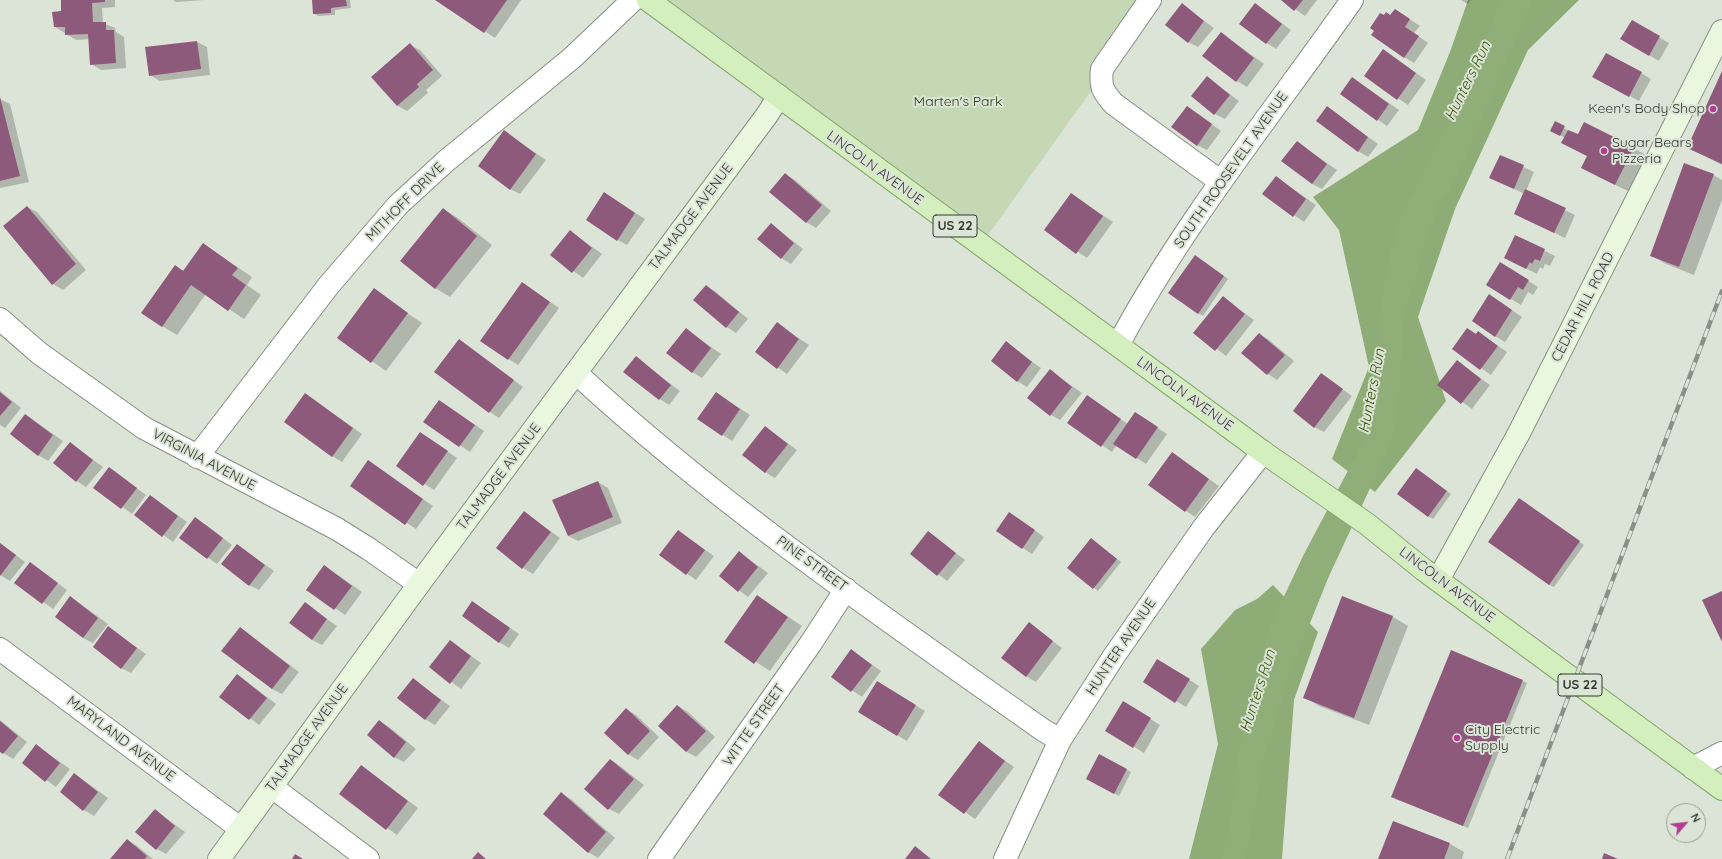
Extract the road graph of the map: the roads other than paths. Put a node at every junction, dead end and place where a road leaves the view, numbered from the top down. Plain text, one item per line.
1 (633, 0) edge
2 (648, 0) edge
3 (1150, 0) edge
4 (1352, 0) edge
5 (1722, 31) edge
6 (779, 96) junction
7 (1221, 182) junction
8 (0, 319) edge
9 (1118, 345) junction
10 (576, 373) junction
11 (1264, 452) junction
12 (197, 457) junction
13 (1438, 580) junction
14 (419, 584) junction
15 (846, 589) junction
16 (0, 649) edge
17 (1060, 740) junction
18 (1722, 753) edge
19 (1693, 768) junction
20 (272, 787) junction
21 (1722, 789) edge
22 (241, 830) junction
23 (219, 859) edge
24 (368, 859) edge
25 (659, 859) edge
26 (1005, 859) edge

1 - 12 street, MITHOFF DRIVE
2 - 6 main road, LINCOLN AVENUE / US 22
3 - 7 street
4 - 7 street, SOUTH ROOSEVELT AVENUE
5 - 13 street, CEDAR HILL ROAD
6 - 9 main road, LINCOLN AVENUE / US 22
6 - 10 street, TALMADGE AVENUE
7 - 9 street, SOUTH ROOSEVELT AVENUE
8 - 12 street, VIRGINIA AVENUE
9 - 11 main road, LINCOLN AVENUE / US 22
10 - 14 street, TALMADGE AVENUE
10 - 15 street, PINE STREET
11 - 13 main road, LINCOLN AVENUE / US 22
11 - 17 street, HUNTER AVENUE
12 - 14 street, VIRGINIA AVENUE
13 - 19 main road, LINCOLN AVENUE / US 22
14 - 20 street, TALMADGE AVENUE
15 - 17 street, PINE STREET
15 - 25 street, WITTE STREET
16 - 22 street, MARYLAND AVENUE
17 - 26 street, HUNTER AVENUE
18 - 19 street
19 - 21 main road, LINCOLN AVENUE / US 22
20 - 22 street, TALMADGE AVENUE
20 - 24 street
22 - 23 street, TALMADGE AVENUE

